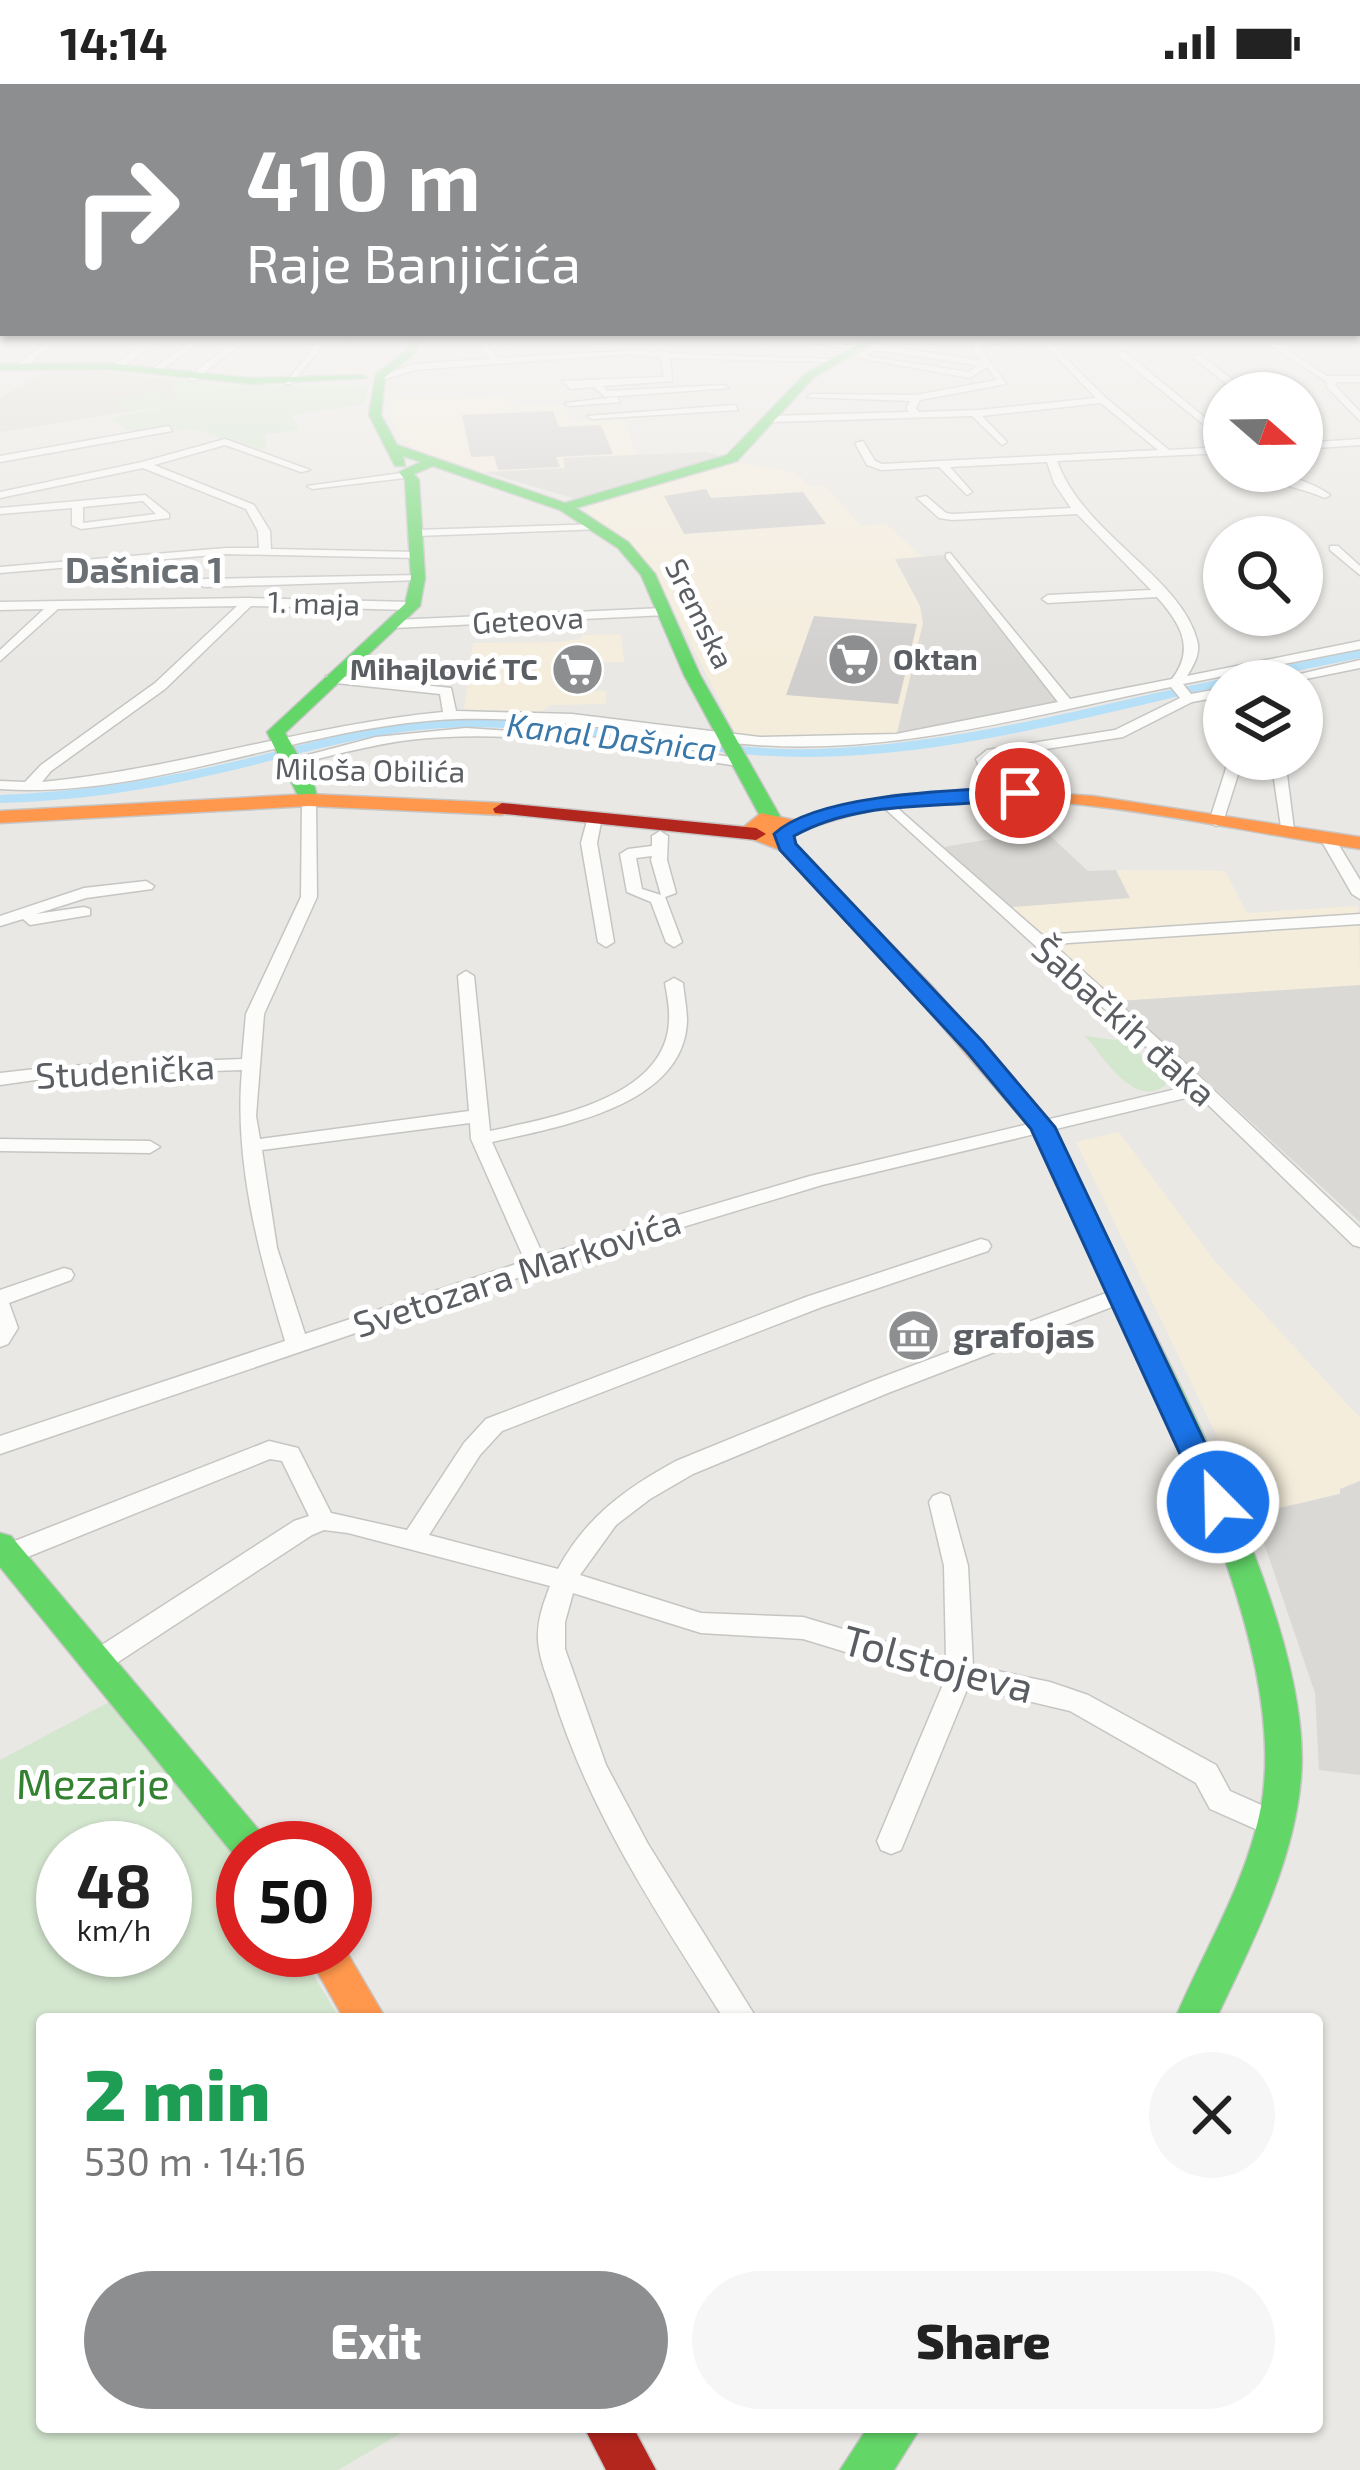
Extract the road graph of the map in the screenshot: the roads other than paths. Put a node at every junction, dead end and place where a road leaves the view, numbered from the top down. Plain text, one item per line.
1 (77, 446) edge
2 (210, 446) edge
3 (237, 446) edge
4 (394, 446) edge
5 (745, 446) edge
6 (862, 446) edge
7 (1159, 446) edge
8 (1203, 452) edge
9 (1168, 454) junction
10 (31, 455) junction
11 (0, 459) edge
12 (1052, 461) junction
13 (45, 464) dead end
14 (409, 464) junction
15 (943, 464) junction
16 (144, 465) junction
17 (305, 470) dead end
18 (58, 472) dead end
19 (72, 481) junction
20 (312, 486) dead end
21 (967, 492) dead end
22 (1321, 492) edge
23 (0, 494) edge
24 (1325, 495) dead end
25 (922, 498) dead end
26 (78, 504) junction
27 (565, 507) junction
28 (0, 511) edge
29 (1081, 511) junction
30 (599, 527) junction
31 (1334, 548) dead end
32 (265, 551) junction
33 (950, 556) dead end
34 (0, 569) edge
35 (1360, 572) edge
36 (411, 579) junction
37 (204, 583) dead end
38 (1157, 593) junction
39 (1048, 599) dead end
40 (248, 602) junction
41 (56, 604) junction
42 (0, 606) edge
43 (663, 612) junction
44 (1360, 645) edge
45 (0, 657) edge
46 (1360, 664) edge
47 (1323, 672) edge
48 (331, 679) junction
49 (1182, 691) junction
50 (1203, 692) edge
51 (1067, 704) junction
52 (450, 716) junction
53 (285, 752) junction
54 (733, 752) junction
55 (1229, 780) edge
56 (1281, 780) edge
57 (0, 785) edge
58 (29, 787) junction
59 (996, 791) junction
60 (309, 800) junction
61 (887, 803) junction
62 (0, 817) edge
63 (596, 817) junction
64 (1216, 822) junction
65 (770, 826) junction
66 (1290, 834) junction
67 (660, 837) junction
68 (1329, 840) junction
69 (1360, 843) edge
70 (146, 886) dead end
71 (668, 893) dead end
72 (1360, 894) edge
73 (84, 912) dead end
74 (1360, 919) edge
75 (0, 923) edge
76 (1036, 940) junction
77 (606, 942) dead end
78 (674, 942) dead end
79 (466, 976) dead end
80 (674, 983) dead end
81 (250, 1064) junction
82 (0, 1079) edge
83 (1201, 1089) junction
84 (477, 1117) junction
85 (1042, 1127) junction
86 (481, 1139) junction
87 (0, 1145) edge
88 (249, 1146) junction
89 (150, 1147) dead end
90 (1360, 1240) edge
91 (981, 1246) dead end
92 (536, 1264) junction
93 (64, 1275) dead end
94 (1122, 1295) junction
95 (0, 1302) edge
96 (0, 1339) edge
97 (297, 1343) junction
98 (0, 1445) edge
99 (941, 1502) dead end
100 (323, 1521) junction
101 (412, 1542) junction
102 (5, 1549) edge
103 (567, 1581) junction
104 (100, 1660) junction
105 (959, 1674) junction
106 (228, 1821) edge
107 (1276, 1825) junction
108 (891, 1841) dead end
109 (340, 1977) edge
110 (362, 2013) edge
111 (738, 2013) edge
112 (1199, 2013) edge
113 (610, 2433) edge
114 (893, 2433) edge
115 (632, 2470) edge
116 (864, 2470) edge

1 - 10 street
2 - 16 street
3 - 17 street
4 - 14 main road
5 - 27 main road
6 - 15 street
7 - 9 street
8 - 9 street
9 - 12 street
10 - 11 street
10 - 13 street
12 - 15 street
12 - 29 street
14 - 20 street
14 - 27 main road, Sremska
14 - 36 main road
15 - 21 street
16 - 19 street
16 - 32 street
18 - 19 street
19 - 23 street
22 - 24 street
25 - 29 street
26 - 26 street
26 - 28 street
27 - 30 main road, Sremska
29 - 38 street
30 - 36 street
30 - 43 main road, Sremska
31 - 35 street
32 - 34 street
32 - 36 street
33 - 51 street
36 - 37 street
36 - 40 street, 1. maja
36 - 43 street, Geteova
36 - 48 main road
38 - 39 street
38 - 49 street
40 - 41 street, 1. maja
40 - 58 street
41 - 42 street, 1. maja
41 - 45 street
43 - 54 main road, Sremska
44 - 49 street
46 - 47 street
48 - 52 street
48 - 53 main road
49 - 50 street
49 - 51 street
49 - 59 street
51 - 54 street
52 - 53 street
52 - 54 street
53 - 54 street
53 - 58 street
53 - 60 main road
54 - 65 main road, Sremska
55 - 64 street
56 - 66 street
57 - 58 street
59 - 61 main road, Miloša Obilića
59 - 64 main road, Miloša Obilića
60 - 62 main road, Miloša Obilića
60 - 63 main road, Miloša Obilića
60 - 81 street
61 - 65 main road, Miloša Obilića
61 - 76 street, Šabačkih đaka
63 - 67 main road, Miloša Obilića
63 - 77 street
64 - 66 main road, Miloša Obilića
65 - 67 main road, Miloša Obilića
65 - 85 main road, Sremska
66 - 68 main road, Miloša Obilića
67 - 71 street
67 - 78 street
68 - 69 main road, Miloša Obilića
68 - 72 street
70 - 75 street
73 - 75 street
74 - 76 street
76 - 83 street, Šabačkih đaka
79 - 84 street
80 - 86 street
81 - 82 street, Studenička
81 - 88 street
83 - 85 street, Svetozara Markovića
83 - 90 street, Šabačkih đaka
84 - 86 street
84 - 88 street
85 - 92 street, Svetozara Markovića
85 - 94 main road, Sremska
86 - 92 street
87 - 89 street
88 - 97 street
91 - 101 street
92 - 97 street, Svetozara Markovića
93 - 95 street
94 - 103 street
94 - 107 main road, Sremska
95 - 96 street
97 - 98 street, Svetozara Markovića
99 - 105 street
100 - 101 street, Tolstojeva
100 - 102 street
100 - 104 street
101 - 103 street, Tolstojeva
102 - 104 main road
103 - 105 street, Tolstojeva
103 - 111 street
104 - 106 main road
105 - 107 street, Tolstojeva
105 - 108 street
107 - 112 main road, Sremska
109 - 110 main road
113 - 115 main road
114 - 116 main road

